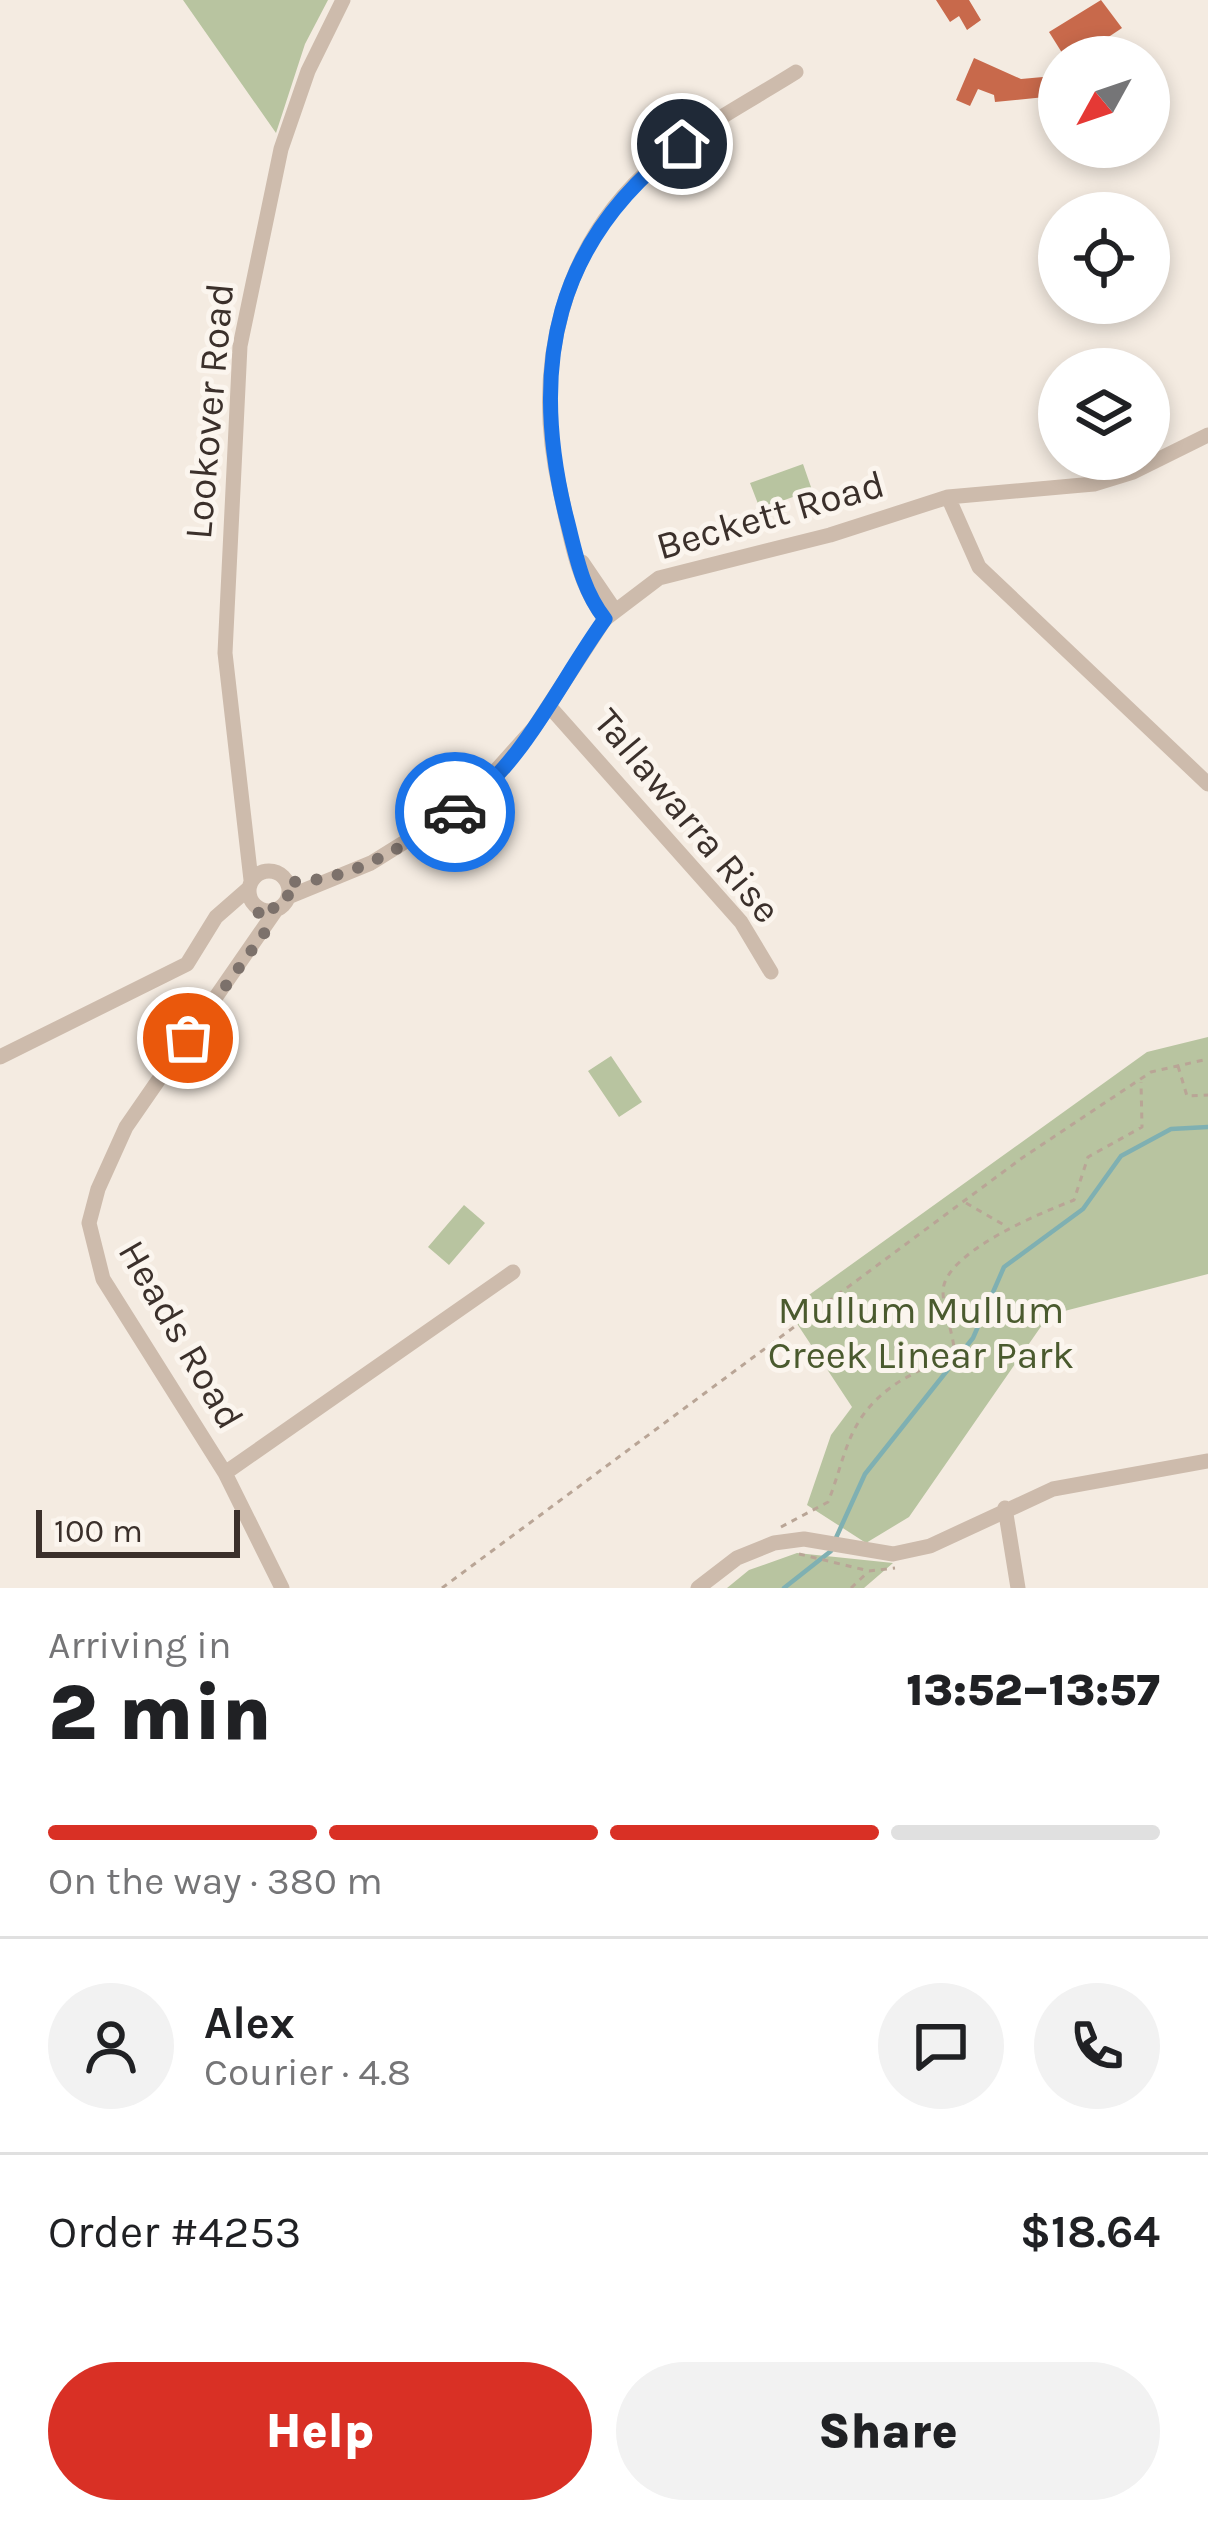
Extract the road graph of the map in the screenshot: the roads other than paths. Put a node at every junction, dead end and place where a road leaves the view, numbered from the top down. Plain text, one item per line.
1 (343, 0) edge
2 (796, 72) dead end
3 (1208, 435) edge
4 (948, 496) junction
5 (610, 614) junction
6 (549, 706) junction
7 (1208, 784) edge
8 (255, 890) junction
9 (288, 890) junction
10 (276, 910) junction
11 (265, 932) junction
12 (771, 972) dead end
13 (0, 1057) edge
14 (513, 1272) dead end
15 (1208, 1461) edge
16 (224, 1473) junction
17 (1005, 1508) junction
18 (282, 1588) edge
19 (698, 1588) edge
20 (1018, 1588) edge

1 - 8 street, Lookover Road
2 - 5 street
3 - 4 street, Beckett Road
4 - 5 street, Beckett Road
4 - 7 street
5 - 6 street, Beckett Road
6 - 9 street, Beckett Road
6 - 12 street, Tallawarra Rise
8 - 9 street
8 - 10 street
8 - 11 street
8 - 13 street
9 - 10 street, Heads Road
10 - 11 street, Heads Road
11 - 16 street, Heads Road
14 - 16 street
15 - 17 street
16 - 18 street, Heads Road
17 - 19 street
17 - 20 street

